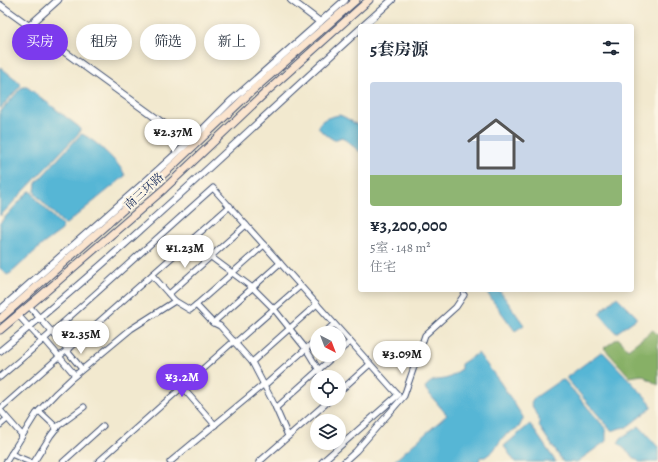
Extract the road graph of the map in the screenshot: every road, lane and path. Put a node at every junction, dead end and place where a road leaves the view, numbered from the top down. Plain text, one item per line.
1 (58, 0) edge
2 (291, 0) edge
3 (344, 0) edge
4 (356, 0) edge
5 (369, 0) edge
6 (392, 0) edge
7 (0, 5) edge
8 (320, 22) junction
9 (26, 24) edge
10 (31, 24) edge
11 (366, 24) edge
12 (358, 31) edge
13 (68, 54) edge
14 (189, 142) junction
15 (230, 206) junction
16 (246, 225) junction
17 (194, 238) junction
18 (264, 245) junction
19 (211, 257) junction
20 (280, 263) junction
21 (233, 272) junction
22 (152, 275) junction
23 (300, 286) junction
24 (252, 288) junction
25 (169, 294) junction
26 (464, 295) dead end
27 (175, 300) junction
28 (317, 304) junction
29 (196, 305) junction
30 (29, 306) junction
31 (274, 309) junction
32 (0, 310) edge
33 (18, 316) junction
34 (40, 318) junction
35 (0, 319) edge
36 (213, 323) junction
37 (334, 324) joint
38 (29, 327) junction
39 (290, 328) junction
40 (0, 330) edge
41 (53, 333) junction
42 (44, 341) junction
43 (234, 342) junction
44 (350, 342) junction
45 (310, 345) edge
46 (346, 345) edge
47 (306, 349) junction
48 (0, 351) edge
49 (67, 351) junction
50 (60, 357) junction
51 (252, 362) junction
52 (327, 362) edge
53 (370, 364) junction
54 (82, 369) junction
55 (319, 369) junction
56 (75, 375) junction
57 (0, 377) edge
58 (264, 385) junction
59 (346, 386) edge
60 (182, 387) junction
61 (323, 406) edge
62 (84, 407) dead end
63 (276, 408) junction
64 (0, 410) edge
65 (40, 411) junction
66 (7, 419) junction
67 (0, 425) edge
68 (215, 425) junction
69 (102, 426) dead end
70 (57, 428) junction
71 (22, 435) junction
72 (288, 436) junction
73 (11, 454) junction
74 (6, 462) edge
75 (30, 462) edge
76 (34, 462) edge
77 (63, 462) edge
78 (98, 462) edge
79 (170, 462) edge
80 (259, 462) edge
81 (322, 462) edge
82 (344, 462) edge

1 - 10 street
2 - 8 street
3 - 8 street
4 - 35 main road, 南三环路
5 - 30 main road, 南三环路
6 - 11 street
7 - 9 street
8 - 14 street
12 - 34 street
13 - 14 street
14 - 32 street
15 - 16 street
15 - 17 street
15 - 41 street
16 - 18 street
16 - 19 street
17 - 19 street
17 - 22 street
18 - 20 street
18 - 21 street
19 - 21 street
19 - 25 street
20 - 23 street
20 - 24 street
21 - 24 street
21 - 29 street
22 - 25 street
22 - 49 street
23 - 28 street
23 - 31 street
24 - 31 street
24 - 36 street
25 - 27 street
26 - 82 street
27 - 29 street
27 - 54 street
28 - 37 street
28 - 39 street
29 - 36 street
30 - 33 main road, 南三环路
30 - 34 street
31 - 39 street
31 - 43 street
33 - 38 street
33 - 40 main road, 南三环路
34 - 38 street
34 - 41 street
36 - 43 street
37 - 44 street
38 - 42 street
38 - 48 street
39 - 47 street
39 - 51 street
41 - 42 street
41 - 49 street
42 - 50 street
42 - 57 street
43 - 51 street
43 - 60 street
44 - 46 street
44 - 53 street
45 - 47 street
47 - 55 street
47 - 58 street
49 - 50 street
49 - 54 street
50 - 56 street
50 - 64 street
51 - 58 street
52 - 55 street
53 - 59 street
53 - 81 street
54 - 56 street
55 - 63 street
56 - 65 street
58 - 63 street
58 - 68 street
60 - 68 street
60 - 78 street
61 - 72 street
62 - 70 street
63 - 72 street
64 - 66 street
65 - 70 street
65 - 71 street
66 - 67 street
66 - 71 street
68 - 79 street
69 - 77 street
70 - 76 street
71 - 73 street
72 - 80 street
73 - 74 street
73 - 75 street

